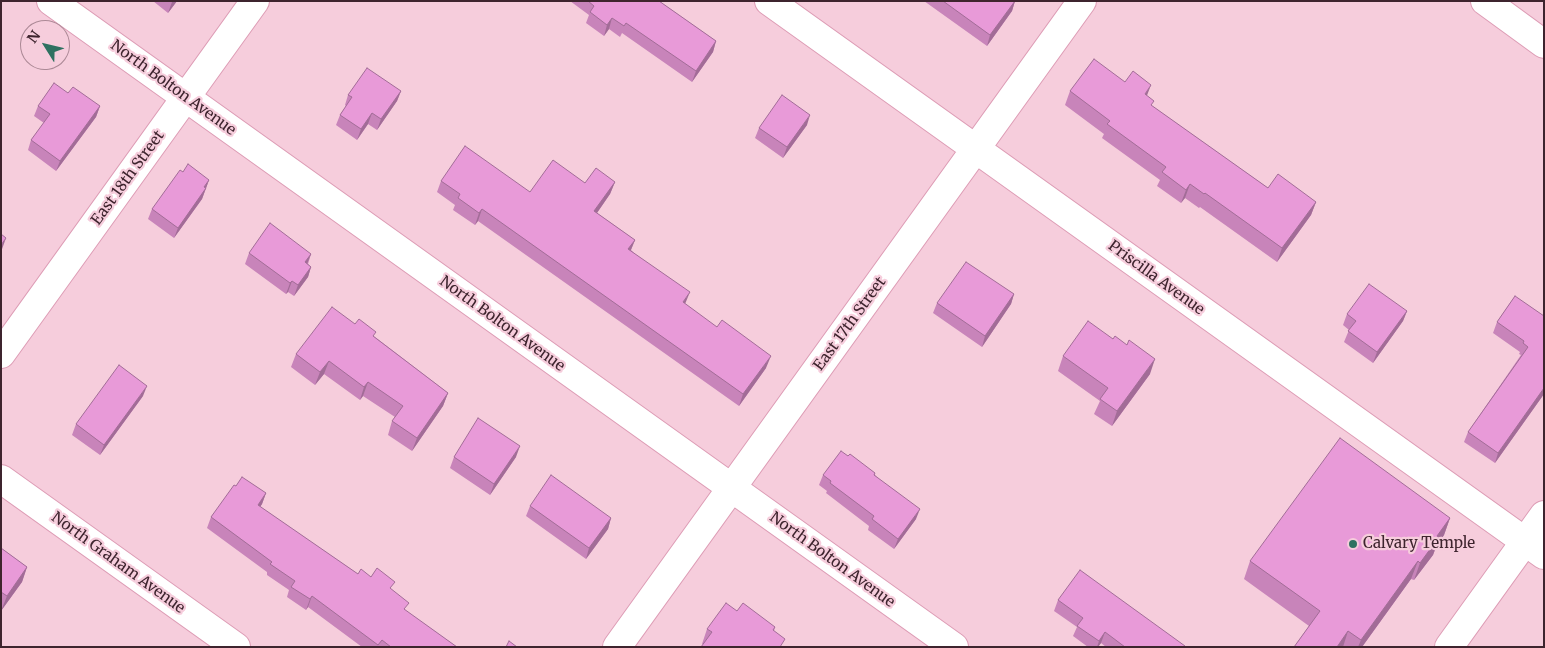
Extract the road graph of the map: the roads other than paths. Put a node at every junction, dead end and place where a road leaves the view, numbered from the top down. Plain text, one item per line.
1 (51, 1) edge
2 (255, 1) edge
3 (769, 1) edge
4 (1082, 1) edge
5 (1485, 1) edge
6 (1544, 44) edge
7 (186, 98) junction
8 (976, 149) junction
9 (1, 354) edge
10 (1, 479) edge
11 (732, 488) junction
12 (1544, 515) edge
13 (1534, 548) edge
14 (236, 647) edge
15 (617, 647) edge
16 (954, 647) edge
17 (1449, 647) edge

1 - 7 street, North Bolton Avenue
2 - 7 street, East 18th Street
3 - 8 street, Priscilla Avenue
4 - 8 street, East 17th Street
5 - 6 street
7 - 9 street, East 18th Street
7 - 11 street, North Bolton Avenue
8 - 11 street, East 17th Street
8 - 13 street, Priscilla Avenue
10 - 14 street, North Graham Avenue
11 - 15 street, East 17th Street
11 - 16 street, North Bolton Avenue
12 - 13 street
13 - 17 street

